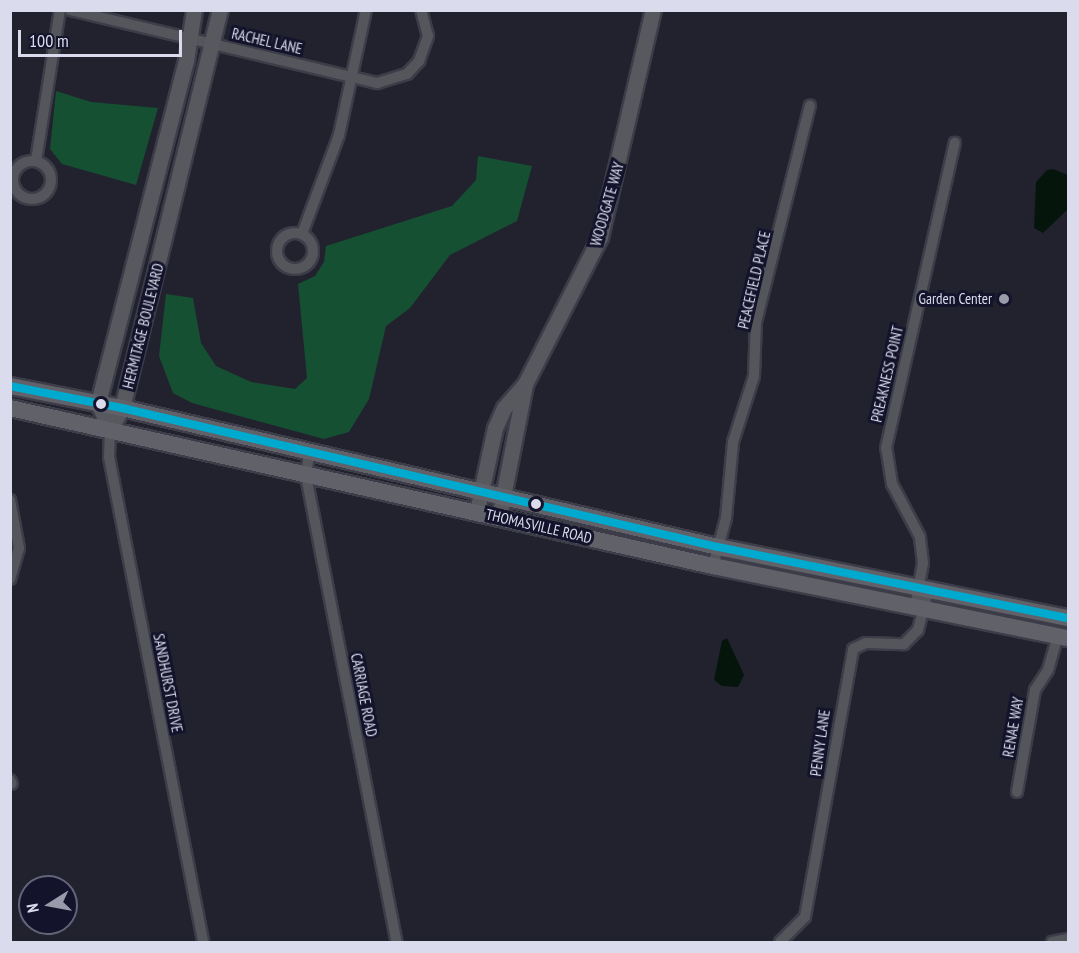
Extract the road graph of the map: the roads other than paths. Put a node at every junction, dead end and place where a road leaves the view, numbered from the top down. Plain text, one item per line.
1 (60, 10) edge
2 (70, 10) edge
3 (194, 10) edge
4 (220, 10) edge
5 (366, 10) edge
6 (421, 10) edge
7 (654, 10) edge
8 (189, 38) junction
9 (214, 44) junction
10 (353, 76) junction
11 (810, 106) dead end
12 (955, 143) dead end
13 (36, 161) dead end
14 (302, 234) dead end
15 (525, 384) junction
16 (10, 386) edge
17 (98, 404) junction
18 (10, 408) edge
19 (122, 408) junction
20 (110, 429) junction
21 (309, 453) junction
22 (306, 476) junction
23 (482, 490) junction
24 (504, 495) junction
25 (10, 500) edge
26 (477, 512) junction
27 (499, 516) junction
28 (718, 547) junction
29 (713, 566) junction
30 (10, 579) edge
31 (923, 590) junction
32 (919, 608) junction
33 (1068, 618) edge
34 (1063, 637) edge
35 (1017, 792) dead end
36 (1068, 939) edge
37 (203, 942) edge
38 (397, 942) edge
39 (780, 942) edge
40 (1052, 942) edge

1 - 13 street
2 - 8 street, RACHEL LANE
3 - 8 street, HERMITAGE BOULEVARD
4 - 9 street, HERMITAGE BOULEVARD
5 - 10 street
6 - 10 street, RACHEL LANE
7 - 15 street, WOODGATE WAY
8 - 9 street, RACHEL LANE
8 - 17 street, HERMITAGE BOULEVARD
9 - 10 street, RACHEL LANE
9 - 19 street, HERMITAGE BOULEVARD
10 - 14 street
11 - 28 street, PEACEFIELD PLACE
12 - 31 street, PREAKNESS POINT
15 - 23 street, WOODGATE WAY
15 - 24 street, WOODGATE WAY
16 - 17 main road, THOMASVILLE ROAD
17 - 19 main road, THOMASVILLE ROAD
17 - 20 street
18 - 20 main road, THOMASVILLE ROAD
19 - 20 street, HERMITAGE BOULEVARD
19 - 21 main road, THOMASVILLE ROAD
20 - 22 main road, THOMASVILLE ROAD
20 - 37 street, SANDHURST DRIVE
21 - 22 street, CARRIAGE ROAD
21 - 23 main road, THOMASVILLE ROAD
22 - 26 main road, THOMASVILLE ROAD
22 - 38 street, CARRIAGE ROAD
23 - 24 main road, THOMASVILLE ROAD
23 - 26 street, WOODGATE WAY
24 - 27 street, WOODGATE WAY
24 - 28 main road, THOMASVILLE ROAD
25 - 30 street
26 - 27 main road, THOMASVILLE ROAD
27 - 29 main road, THOMASVILLE ROAD
28 - 29 street, PEACEFIELD PLACE
28 - 31 main road, THOMASVILLE ROAD
29 - 32 main road, THOMASVILLE ROAD
31 - 32 street, PENNY LANE
31 - 33 main road, THOMASVILLE ROAD
32 - 34 main road, THOMASVILLE ROAD
32 - 39 street, PENNY LANE
34 - 35 street, RENAE WAY
36 - 40 street

